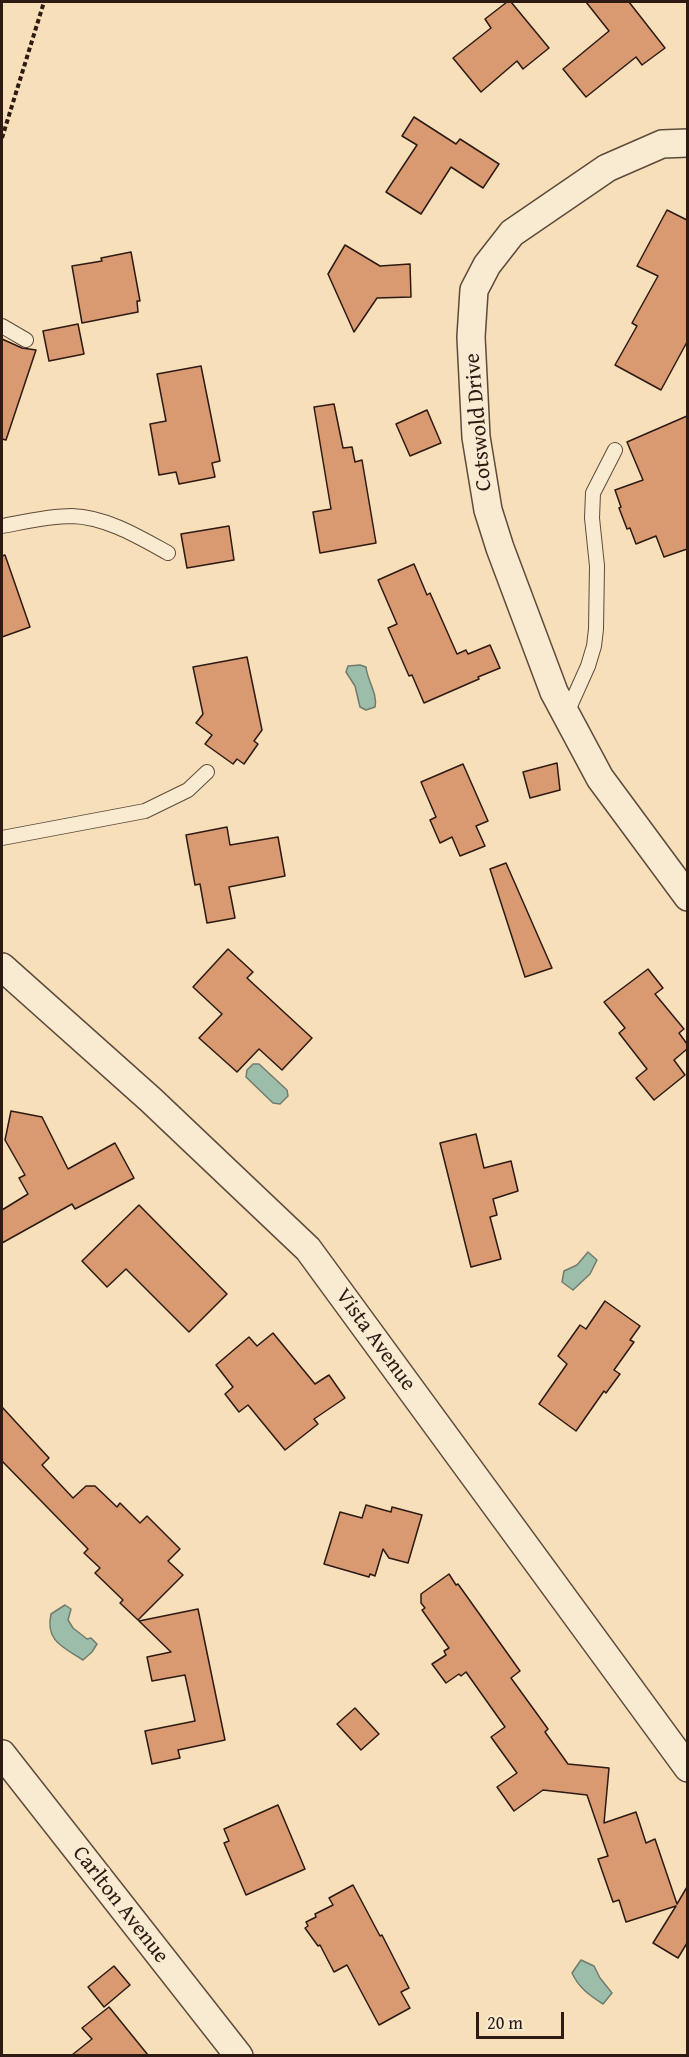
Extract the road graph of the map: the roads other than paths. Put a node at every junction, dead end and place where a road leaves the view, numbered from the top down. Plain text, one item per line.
1 (687, 143) edge
2 (2, 326) edge
3 (26, 340) dead end
4 (615, 450) dead end
5 (2, 526) edge
6 (168, 553) dead end
7 (565, 716) junction
8 (207, 772) dead end
9 (2, 838) edge
10 (682, 890) edge
11 (2, 967) edge
12 (2, 1755) edge
13 (687, 1768) edge
14 (239, 2055) edge

1 - 7 street, Cotswold Drive
2 - 3 lane
4 - 7 lane
5 - 6 lane
7 - 10 street, Cotswold Drive
8 - 9 lane
11 - 13 street, Vista Avenue
12 - 14 street, Carlton Avenue

